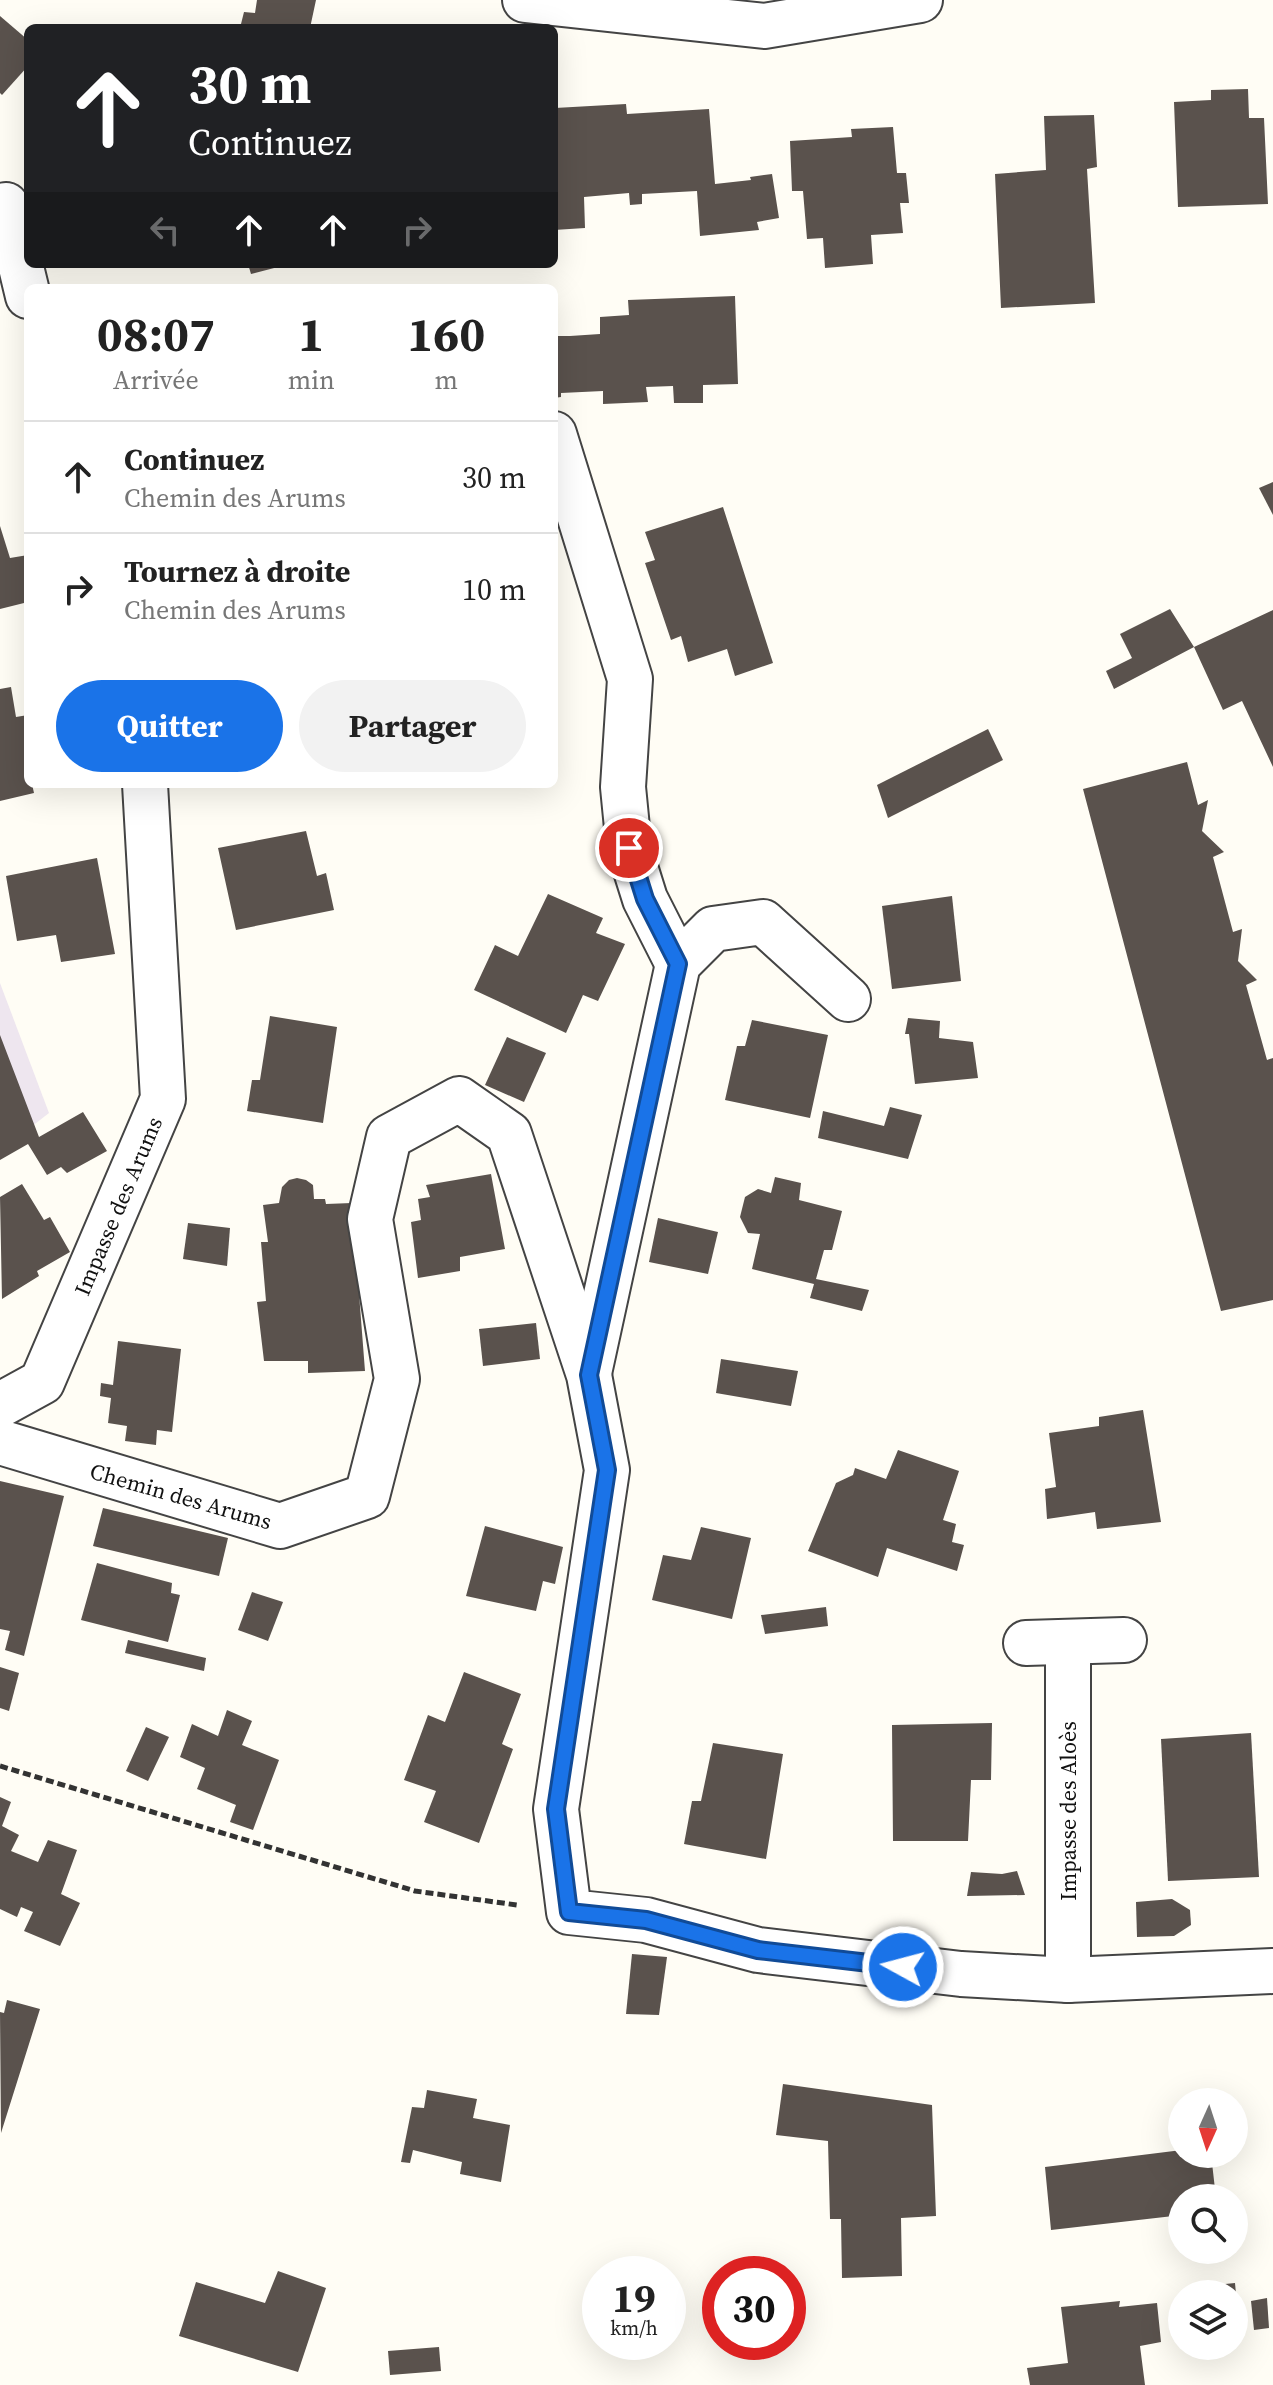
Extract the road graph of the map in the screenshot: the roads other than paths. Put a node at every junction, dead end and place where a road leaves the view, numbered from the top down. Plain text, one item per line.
1 (525, 0) edge
2 (920, 0) edge
3 (6, 205) dead end
4 (25, 284) edge
5 (558, 447) edge
6 (145, 788) edge
7 (678, 964) junction
8 (848, 999) dead end
9 (589, 1375) junction
10 (0, 1405) edge
11 (0, 1442) edge
12 (1124, 1640) dead end
13 (1273, 1971) edge
14 (1068, 1980) junction

1 - 2 street
3 - 4 street
5 - 7 street
6 - 10 street, Impasse des Arums
7 - 8 street
7 - 9 street, Chemin des Arums
9 - 11 street, Chemin des Arums
9 - 14 street, Chemin des Arums
12 - 14 street, Impasse des Aloès
13 - 14 street

